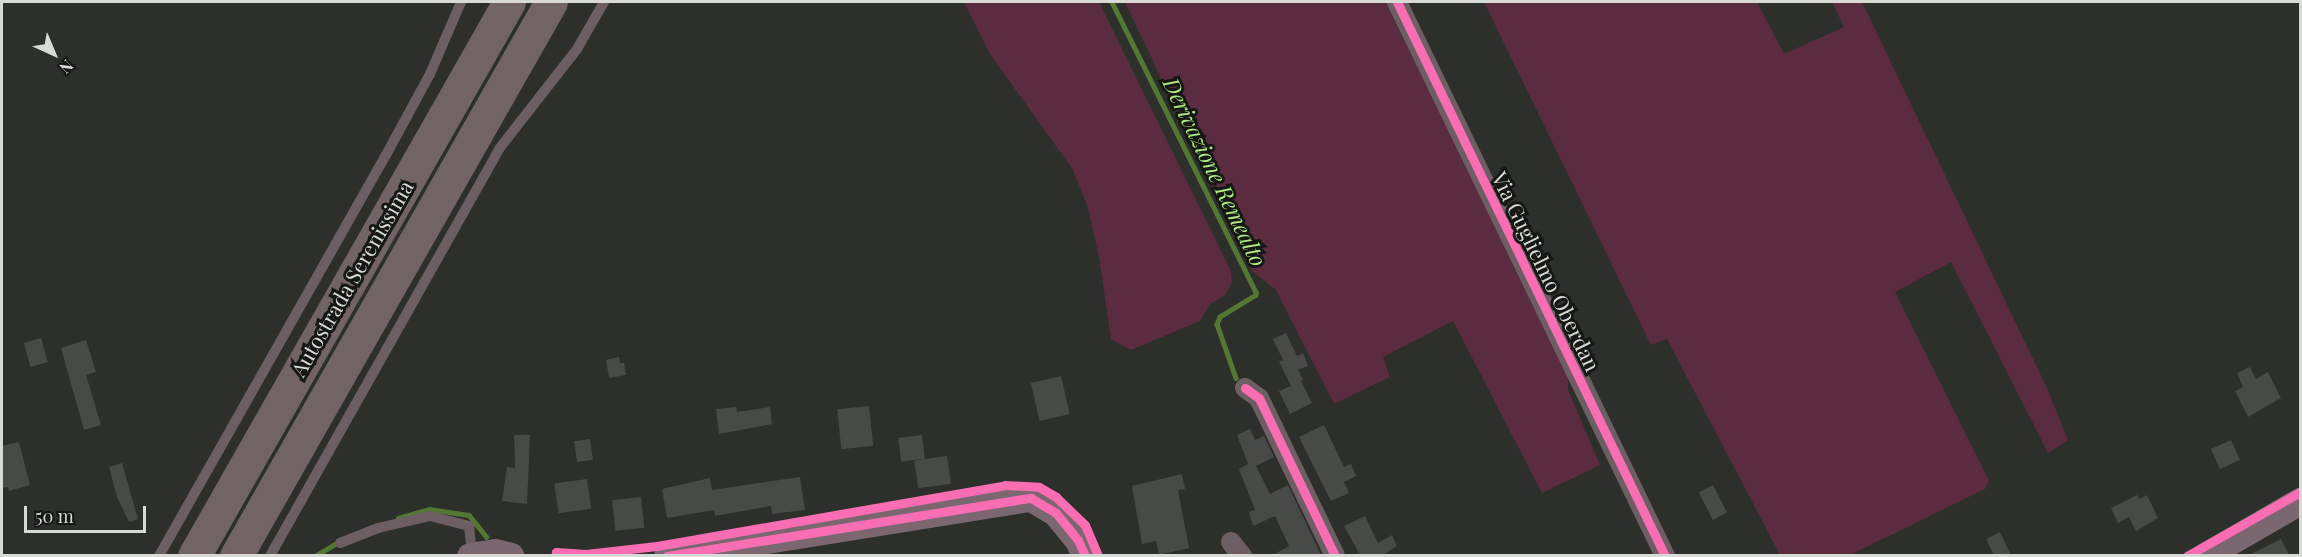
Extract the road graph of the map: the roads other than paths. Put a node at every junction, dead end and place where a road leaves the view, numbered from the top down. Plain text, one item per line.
1 (461, 2) edge
2 (509, 2) edge
3 (551, 2) edge
4 (604, 2) edge
5 (1396, 2) edge
6 (1245, 388) dead end
7 (2301, 501) edge
8 (340, 543) dead end
9 (159, 555) edge
10 (194, 555) edge
11 (236, 555) edge
12 (270, 555) edge
13 (488, 555) edge
14 (667, 555) edge
15 (1085, 555) edge
16 (1335, 555) edge
17 (1665, 555) edge
18 (2205, 555) edge

1 - 9 lane
2 - 10 highway, Autostrada Serenissima
3 - 11 highway, Autostrada Serenissima
4 - 12 lane
5 - 17 street, Via Guglielmo Oberdan
6 - 16 street
7 - 18 street
8 - 13 lane
14 - 15 street

